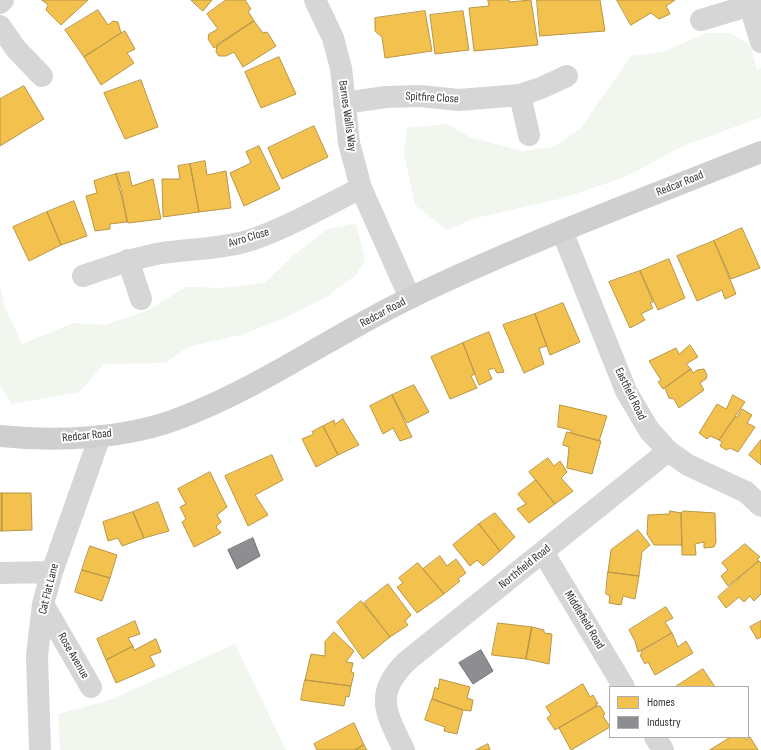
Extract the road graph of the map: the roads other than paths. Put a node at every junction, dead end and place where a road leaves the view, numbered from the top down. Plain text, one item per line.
1 (3, 0) edge
2 (314, 0) edge
3 (0, 3) edge
4 (756, 4) edge
5 (702, 20) dead end
6 (0, 26) edge
7 (761, 42) edge
8 (42, 76) dead end
9 (567, 76) dead end
10 (520, 95) junction
11 (344, 103) junction
12 (530, 135) dead end
13 (761, 152) edge
14 (361, 188) junction
15 (562, 231) junction
16 (128, 260) junction
17 (83, 276) dead end
18 (410, 298) junction
19 (141, 299) dead end
20 (0, 436) edge
21 (100, 436) junction
22 (668, 451) junction
23 (761, 506) edge
24 (543, 552) junction
25 (52, 572) junction
26 (0, 573) edge
27 (43, 604) junction
28 (623, 686) edge
29 (91, 687) dead end
30 (656, 738) edge
31 (40, 750) edge
32 (404, 750) edge
33 (663, 750) edge

1 - 3 street
2 - 11 street, Barnes Wallis Way
4 - 5 street
4 - 7 street
6 - 8 street
9 - 10 street, Spitfire Close
10 - 11 street, Spitfire Close
10 - 12 street
11 - 14 street, Barnes Wallis Way
13 - 15 street, Redcar Road
14 - 16 street, Avro Close
14 - 18 street, Barnes Wallis Way
15 - 18 street, Redcar Road
15 - 22 street, Eastfield Road
16 - 17 street, Avro Close
16 - 19 street
18 - 21 street, Redcar Road
20 - 21 street, Redcar Road
21 - 25 street, Cat Flat Lane
22 - 23 street, Eastfield Road
22 - 24 street, Northfield Road
24 - 28 street, Middlefield Road
24 - 32 street, Northfield Road
25 - 26 street
25 - 27 street, Cat Flat Lane
27 - 29 street, Rose Avenue
27 - 31 street, Cat Flat Lane
30 - 33 street

